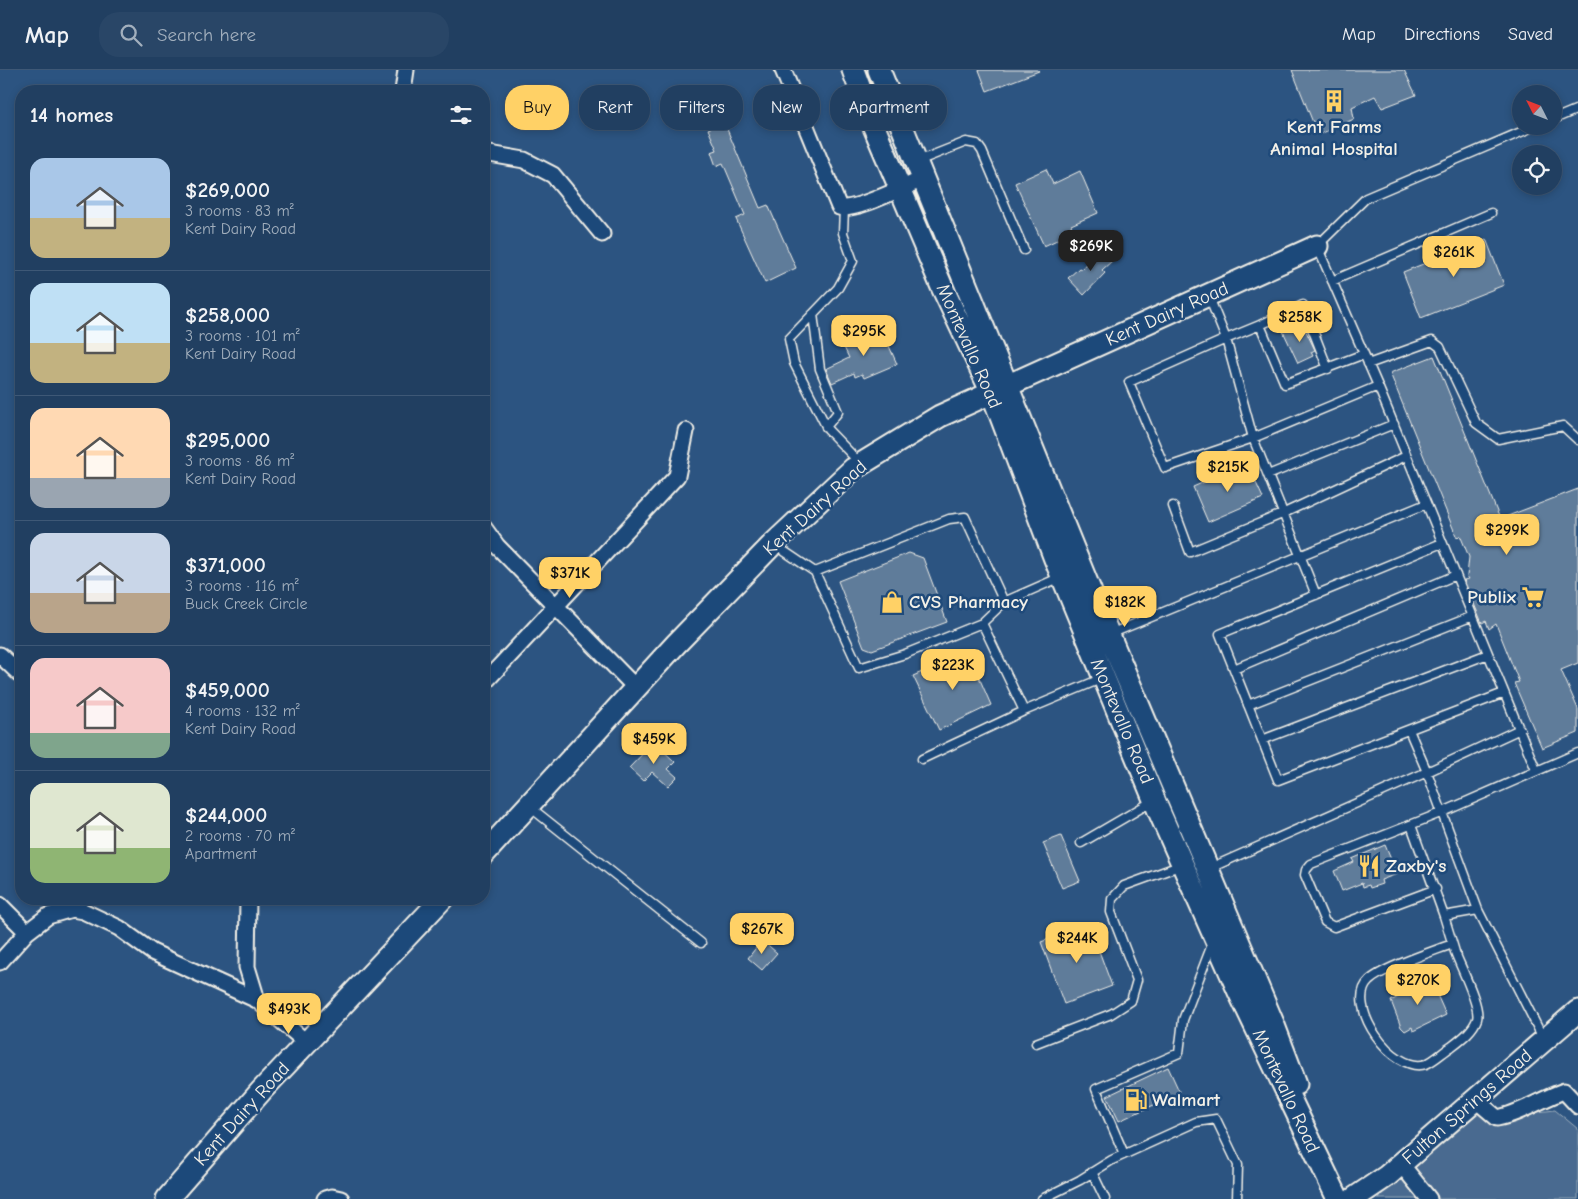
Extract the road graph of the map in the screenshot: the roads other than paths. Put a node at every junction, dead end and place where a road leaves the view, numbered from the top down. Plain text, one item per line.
1 (406, 70) edge
2 (783, 70) edge
3 (853, 70) edge
4 (879, 70) edge
5 (404, 85) edge
6 (1578, 109) edge
7 (1562, 116) edge
8 (1514, 135) edge
9 (490, 154) edge
10 (919, 171) junction
11 (900, 188) junction
12 (844, 209) junction
13 (1491, 213) dead end
14 (602, 234) dead end
15 (1317, 246) junction
16 (1024, 250) dead end
17 (1332, 281) junction
18 (1209, 295) junction
19 (814, 314) junction
20 (1260, 324) junction
21 (1226, 339) junction
22 (1364, 354) junction
23 (1368, 364) junction
24 (1328, 369) junction
25 (1378, 386) junction
26 (999, 390) junction
27 (1394, 424) junction
28 (826, 427) junction
29 (686, 431) dead end
30 (1253, 438) junction
31 (1578, 440) edge
32 (1406, 456) junction
33 (861, 464) junction
34 (1268, 475) junction
35 (1426, 504) junction
36 (1172, 506) dead end
37 (1282, 514) junction
38 (490, 536) edge
39 (1442, 543) junction
40 (774, 544) junction
41 (1300, 556) junction
42 (815, 572) junction
43 (1456, 575) junction
44 (1062, 577) junction
45 (1316, 595) junction
46 (1004, 602) junction
47 (556, 606) junction
48 (1473, 616) junction
49 (982, 623) junction
50 (1108, 635) junction
51 (1488, 654) junction
52 (0, 655) edge
53 (15, 669) edge
54 (1234, 670) junction
55 (490, 677) edge
56 (1104, 678) junction
57 (636, 688) junction
58 (1504, 693) junction
59 (1248, 705) junction
60 (1024, 711) junction
61 (1409, 730) junction
62 (1520, 730) junction
63 (1262, 740) junction
64 (1578, 753) edge
65 (922, 759) dead end
66 (1536, 770) junction
67 (1427, 772) junction
68 (1154, 800) junction
69 (529, 806) junction
70 (1443, 812) junction
71 (1411, 825) junction
72 (1082, 843) dead end
73 (490, 848) edge
74 (1196, 862) junction
75 (1436, 889) junction
76 (0, 905) edge
77 (248, 905) edge
78 (436, 905) edge
79 (1478, 910) junction
80 (1444, 916) junction
81 (27, 932) junction
82 (1214, 937) junction
83 (701, 943) dead end
84 (1452, 944) junction
85 (0, 962) edge
86 (257, 1000) junction
87 (1578, 1011) edge
88 (1544, 1041) junction
89 (307, 1043) junction
90 (1036, 1043) dead end
91 (1476, 1100) junction
92 (1578, 1106) edge
93 (1124, 1154) junction
94 (1401, 1164) junction
95 (1092, 1172) junction
96 (167, 1199) edge
97 (325, 1199) edge
98 (341, 1199) edge
99 (1042, 1199) edge
100 (1105, 1199) edge
101 (1237, 1199) edge
102 (1338, 1199) edge
103 (1353, 1199) edge
104 (1429, 1199) edge

1 - 5 street
2 - 12 street
3 - 11 main road, Montevallo Road
4 - 10 main road, Montevallo Road
6 - 7 lane
8 - 15 lane
9 - 14 street
10 - 11 street
10 - 16 lane
10 - 26 main road, Montevallo Road
11 - 12 street
11 - 26 main road, Montevallo Road
12 - 19 lane
13 - 17 lane
15 - 17 lane
15 - 18 main road, Kent Dairy Road
17 - 22 lane
18 - 21 lane
18 - 26 main road, Kent Dairy Road
19 - 28 lane
19 - 28 lane
20 - 21 lane
20 - 24 lane
20 - 24 lane
21 - 30 lane
21 - 30 lane
22 - 23 lane
22 - 24 lane
23 - 25 lane
23 - 31 lane
25 - 27 lane
25 - 30 lane
26 - 33 main road, Kent Dairy Road
26 - 44 main road, Montevallo Road
26 - 50 main road, Montevallo Road
27 - 32 lane
27 - 34 lane
28 - 33 lane
29 - 47 street
30 - 34 lane
32 - 35 lane
32 - 37 lane
33 - 40 main road, Kent Dairy Road
34 - 37 lane
35 - 39 lane
35 - 41 lane
36 - 37 lane
37 - 41 lane
38 - 47 street
39 - 43 lane
39 - 45 lane
40 - 42 lane
40 - 57 main road, Kent Dairy Road
41 - 45 lane
41 - 50 lane
42 - 46 lane
42 - 49 lane
43 - 48 lane
43 - 54 lane
44 - 46 lane
44 - 56 main road, Montevallo Road
45 - 54 lane
46 - 49 lane
47 - 55 street
47 - 57 street
48 - 51 lane
48 - 59 lane
49 - 60 lane
50 - 74 main road, Montevallo Road
51 - 58 lane
51 - 63 lane
52 - 53 street
54 - 59 lane
56 - 60 lane
56 - 68 main road, Montevallo Road
57 - 69 main road, Kent Dairy Road
58 - 61 lane
58 - 62 lane
59 - 63 lane
60 - 65 lane
61 - 63 lane
61 - 67 lane
62 - 66 lane
62 - 67 lane
64 - 66 lane
66 - 70 lane
67 - 70 lane
67 - 74 lane
68 - 72 lane
68 - 74 main road, Montevallo Road
69 - 73 main road, Kent Dairy Road
69 - 83 lane
70 - 71 lane
70 - 79 lane
71 - 75 lane
71 - 75 lane
74 - 82 main road, Montevallo Road
74 - 90 lane
74 - 102 main road, Montevallo Road
75 - 80 lane
76 - 81 street
77 - 86 street
78 - 89 main road, Kent Dairy Road
79 - 80 lane
79 - 88 lane
80 - 84 lane
81 - 85 street
81 - 86 street
82 - 93 lane
82 - 102 main road, Montevallo Road
84 - 84 lane
86 - 89 street
87 - 88 main road, Fulton Springs Road
88 - 91 main road, Fulton Springs Road
89 - 96 main road, Kent Dairy Road
91 - 92 street
91 - 94 main road, Fulton Springs Road
93 - 95 lane
93 - 101 lane
94 - 103 main road, Fulton Springs Road
94 - 104 street
95 - 99 lane
95 - 100 lane
97 - 98 street

